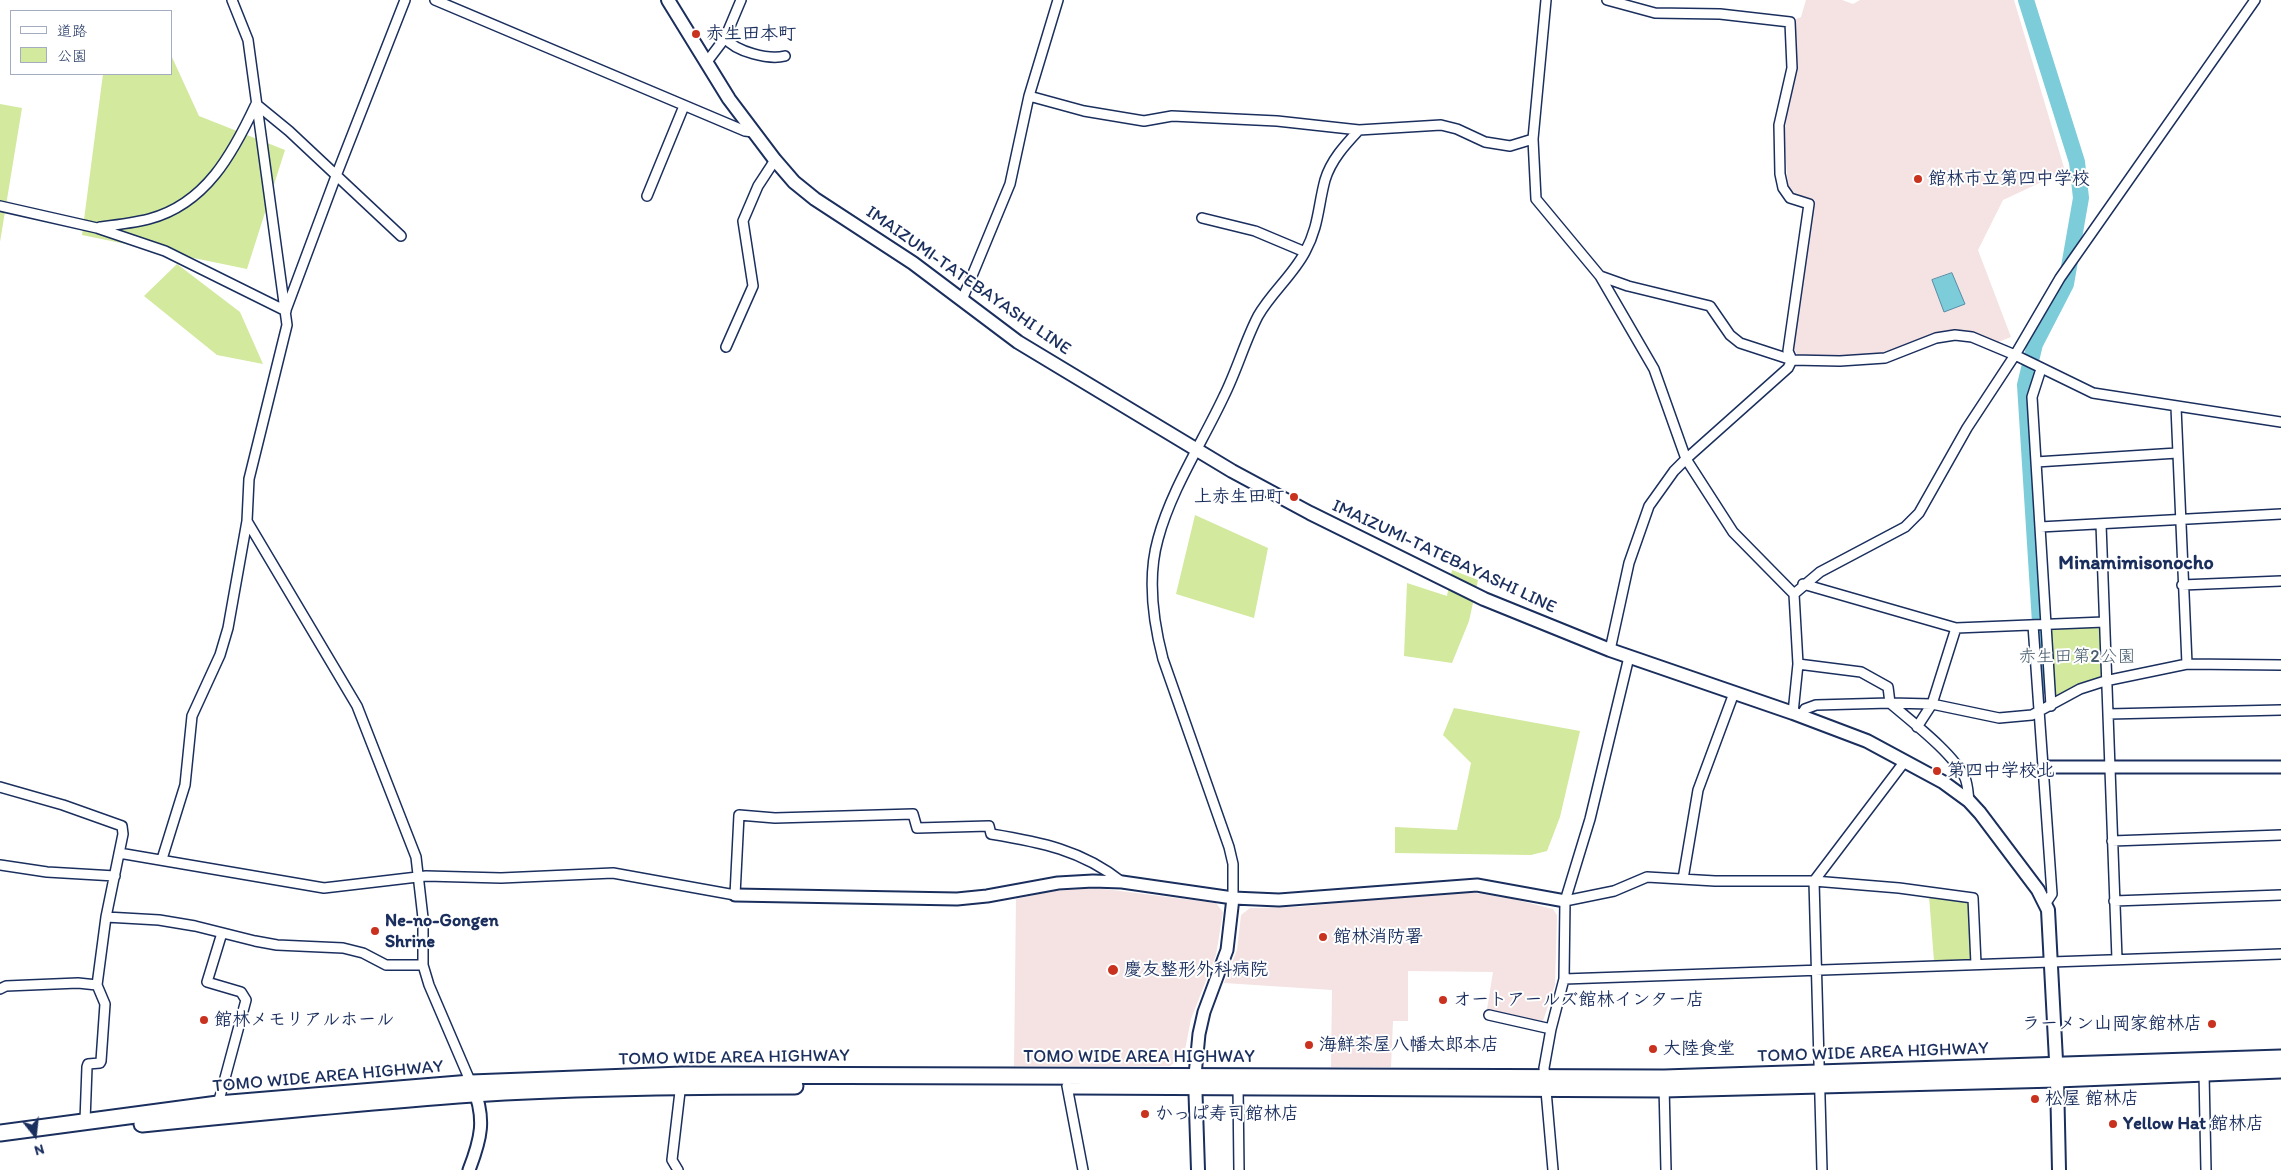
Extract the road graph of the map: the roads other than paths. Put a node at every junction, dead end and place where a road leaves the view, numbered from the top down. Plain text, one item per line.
1 (232, 0) edge
2 (405, 0) edge
3 (434, 0) edge
4 (668, 0) edge
5 (741, 0) edge
6 (1058, 0) edge
7 (1546, 0) edge
8 (1606, 0) edge
9 (2255, 0) edge
10 (726, 38) junction
11 (785, 56) dead end
12 (706, 63) junction
13 (1029, 96) junction
14 (256, 104) junction
15 (684, 106) junction
16 (1359, 130) junction
17 (752, 132) junction
18 (1533, 139) junction
19 (775, 160) junction
20 (336, 176) junction
21 (646, 196) dead end
22 (0, 206) edge
23 (1202, 218) dead end
24 (97, 228) junction
25 (401, 236) dead end
26 (1305, 252) junction
27 (1600, 276) junction
28 (962, 300) junction
29 (286, 311) junction
30 (726, 347) dead end
31 (2015, 355) junction
32 (1792, 360) junction
33 (2041, 369) junction
34 (2176, 407) junction
35 (2281, 422) edge
36 (1196, 450) junction
37 (2177, 453) junction
38 (1686, 459) junction
39 (2036, 462) junction
40 (2281, 514) edge
41 (248, 521) junction
42 (2181, 521) junction
43 (2101, 524) junction
44 (2040, 527) junction
45 (2281, 581) edge
46 (1803, 584) junction
47 (2182, 585) junction
48 (1794, 594) junction
49 (2104, 622) junction
50 (2044, 624) junction
51 (2033, 625) junction
52 (1956, 628) junction
53 (1610, 650) junction
54 (1630, 657) junction
55 (1798, 664) junction
56 (2187, 664) junction
57 (2281, 665) edge
58 (2106, 680) junction
59 (1734, 693) junction
60 (1890, 703) junction
61 (1932, 704) junction
62 (2051, 706) junction
63 (2281, 710) edge
64 (2039, 711) junction
65 (2108, 714) junction
66 (1797, 715) junction
67 (1917, 727) junction
68 (1905, 761) junction
69 (2044, 767) junction
70 (2110, 768) junction
71 (2281, 768) edge
72 (0, 787) edge
73 (1969, 801) junction
74 (2281, 835) edge
75 (2112, 840) junction
76 (119, 854) junction
77 (162, 860) junction
78 (0, 865) edge
79 (115, 876) junction
80 (420, 878) junction
81 (1683, 879) junction
82 (1814, 881) junction
83 (1122, 882) junction
84 (735, 895) junction
85 (2281, 895) edge
86 (1233, 898) junction
87 (1565, 901) junction
88 (2114, 901) junction
89 (2046, 904) junction
90 (106, 917) junction
91 (222, 933) junction
92 (2281, 954) edge
93 (2116, 959) junction
94 (2052, 963) junction
95 (1976, 964) junction
96 (423, 966) junction
97 (1816, 969) junction
98 (1564, 979) junction
99 (97, 985) junction
100 (0, 989) edge
101 (1490, 1015) dead end
102 (1551, 1029) junction
103 (2281, 1058) edge
104 (2281, 1070) edge
105 (2056, 1072) junction
106 (2204, 1073) junction
107 (1819, 1080) junction
108 (682, 1081) junction
109 (1196, 1081) junction
110 (1546, 1084) junction
111 (1664, 1084) junction
112 (1067, 1086) junction
113 (1238, 1087) junction
114 (473, 1089) junction
115 (218, 1104) junction
116 (85, 1121) junction
117 (0, 1133) edge
118 (0, 1143) edge
119 (470, 1170) edge
120 (678, 1170) edge
121 (1083, 1170) edge
122 (1198, 1170) edge
123 (1239, 1170) edge
124 (1553, 1170) edge
125 (1666, 1170) edge
126 (1822, 1170) edge
127 (2059, 1170) edge
128 (2206, 1170) edge

1 - 14 street
2 - 20 street
3 - 15 street
4 - 12 main road, IMAIZUMI-TATEBAYASHI LINE
5 - 10 street
6 - 13 street
7 - 18 street
8 - 32 street
9 - 31 street
10 - 11 street
10 - 12 street
12 - 17 main road, IMAIZUMI-TATEBAYASHI LINE
13 - 16 street
13 - 28 street
14 - 20 street
14 - 24 street
14 - 29 street
15 - 17 street
15 - 21 street
16 - 18 street
16 - 26 street
17 - 19 main road, IMAIZUMI-TATEBAYASHI LINE
18 - 27 street
19 - 28 main road, IMAIZUMI-TATEBAYASHI LINE
19 - 30 street
20 - 25 street
20 - 29 street
22 - 24 street
23 - 26 street
24 - 29 street
26 - 36 street
27 - 32 street
27 - 38 street
28 - 36 main road, IMAIZUMI-TATEBAYASHI LINE
29 - 41 street
31 - 32 street
31 - 33 street
31 - 46 street
32 - 38 street
33 - 34 street
33 - 39 street
34 - 35 street
34 - 37 street
36 - 53 main road, IMAIZUMI-TATEBAYASHI LINE
36 - 86 street
37 - 39 street
37 - 42 street
38 - 48 street
38 - 53 street
39 - 44 street
40 - 42 street
41 - 77 street
41 - 80 street
42 - 43 street
42 - 47 street
43 - 44 street
43 - 49 street
44 - 50 street
45 - 47 street
46 - 48 street
46 - 52 street
47 - 56 street
48 - 55 street
49 - 50 street
49 - 58 street
50 - 51 street
50 - 62 street
51 - 52 street
51 - 64 street
52 - 61 street
53 - 54 main road, IMAIZUMI-TATEBAYASHI LINE
54 - 59 main road, IMAIZUMI-TATEBAYASHI LINE
54 - 87 street
55 - 60 street
55 - 66 street
56 - 57 street
56 - 58 street
58 - 62 street
58 - 65 street
59 - 66 main road, IMAIZUMI-TATEBAYASHI LINE
59 - 81 street
60 - 61 street
60 - 66 street
60 - 67 street
61 - 64 street
61 - 67 street
62 - 64 street
63 - 65 street
64 - 69 street
65 - 70 street
66 - 68 main road, IMAIZUMI-TATEBAYASHI LINE
67 - 73 street
68 - 73 main road, IMAIZUMI-TATEBAYASHI LINE
68 - 82 street
69 - 70 street
69 - 89 street
70 - 71 street
70 - 75 street
72 - 76 street
73 - 89 main road, IMAIZUMI-TATEBAYASHI LINE
74 - 75 street
75 - 88 street
76 - 77 street
76 - 79 street
77 - 80 street
78 - 79 street
79 - 90 street
80 - 84 street
80 - 96 street
81 - 82 street
81 - 87 street
82 - 95 street
82 - 97 street
83 - 84 street
83 - 84 street
83 - 86 street
85 - 88 street
86 - 87 street
86 - 109 street
87 - 98 street
88 - 93 street
89 - 94 main road
90 - 91 street
90 - 99 street
91 - 96 street
91 - 115 street
92 - 93 street
93 - 94 street
94 - 95 street
94 - 105 main road
95 - 97 street
96 - 114 street
97 - 98 street
97 - 107 street
98 - 102 street
99 - 100 street
99 - 116 street
101 - 102 street
102 - 110 street
103 - 105 highway, TOMO WIDE AREA HIGHWAY
104 - 106 highway, TOMO WIDE AREA HIGHWAY
105 - 106 highway, TOMO WIDE AREA HIGHWAY
105 - 107 highway, TOMO WIDE AREA HIGHWAY
105 - 127 main road
106 - 128 street
107 - 111 highway, TOMO WIDE AREA HIGHWAY
107 - 126 street
108 - 109 highway, TOMO WIDE AREA HIGHWAY
108 - 112 highway, TOMO WIDE AREA HIGHWAY
108 - 114 highway, TOMO WIDE AREA HIGHWAY
108 - 120 street
109 - 110 highway, TOMO WIDE AREA HIGHWAY
109 - 112 highway, TOMO WIDE AREA HIGHWAY
109 - 113 highway, TOMO WIDE AREA HIGHWAY
109 - 122 main road
110 - 111 highway, TOMO WIDE AREA HIGHWAY
110 - 113 highway, TOMO WIDE AREA HIGHWAY
110 - 124 street
111 - 125 street
112 - 121 street
113 - 123 street
114 - 115 highway, TOMO WIDE AREA HIGHWAY
114 - 118 highway, TOMO WIDE AREA HIGHWAY
114 - 119 street
115 - 116 highway, TOMO WIDE AREA HIGHWAY
116 - 117 highway, TOMO WIDE AREA HIGHWAY

